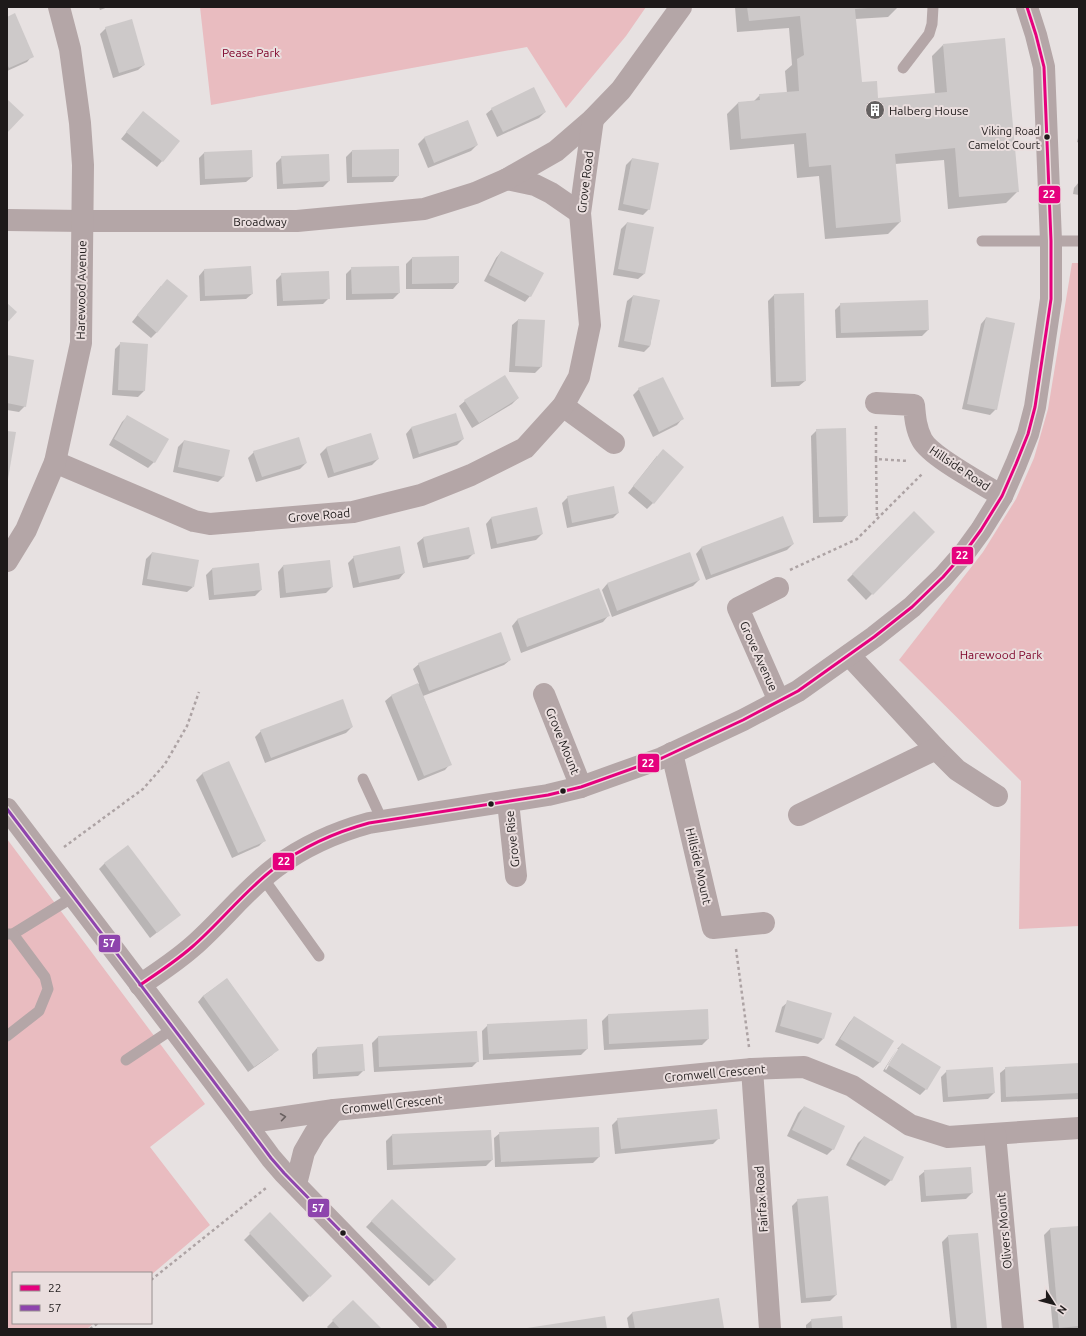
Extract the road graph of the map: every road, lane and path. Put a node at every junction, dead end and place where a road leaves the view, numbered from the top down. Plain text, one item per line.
1 (59, 7) edge
2 (681, 7) edge
3 (933, 7) edge
4 (1027, 7) edge
5 (903, 68) dead end
6 (593, 119) junction
7 (507, 179) junction
8 (580, 213) junction
9 (7, 220) edge
10 (83, 222) junction
11 (982, 241) dead end
12 (1051, 241) junction
13 (1079, 241) edge
14 (876, 404) joint
15 (563, 406) junction
16 (614, 443) dead end
17 (876, 458) junction
18 (56, 462) junction
19 (933, 463) junction
20 (1002, 496) junction
21 (877, 519) junction
22 (7, 561) edge
23 (778, 588) joint
24 (849, 655) junction
25 (199, 692) dead end
26 (544, 694) dead end
27 (779, 701) junction
28 (936, 749) junction
29 (672, 753) junction
30 (363, 779) dead end
31 (582, 787) junction
32 (997, 796) dead end
33 (508, 802) junction
34 (7, 809) edge
35 (799, 815) dead end
36 (382, 820) junction
37 (46, 861) junction
38 (516, 876) dead end
39 (263, 878) junction
40 (73, 897) junction
41 (764, 923) dead end
42 (733, 926) junction
43 (10, 934) edge
44 (319, 956) dead end
45 (140, 985) junction
46 (174, 1028) junction
47 (7, 1036) edge
48 (126, 1060) dead end
49 (752, 1069) junction
50 (334, 1110) junction
51 (245, 1123) junction
52 (1079, 1128) edge
53 (995, 1134) junction
54 (290, 1179) junction
55 (152, 1279) edge
56 (436, 1329) edge
57 (770, 1329) edge
58 (1013, 1329) edge

1 - 10 street, Harewood Avenue
2 - 6 street
3 - 5 lane
4 - 12 street
6 - 7 street, Broadway
6 - 8 street, Grove Road
7 - 8 street
7 - 10 street, Broadway
8 - 15 street, Grove Road
9 - 10 street, Broadway
10 - 18 street, Harewood Avenue
11 - 12 lane
12 - 13 lane
12 - 20 street
14 - 17 path
14 - 19 street, Hillside Road
15 - 16 street
15 - 18 street, Grove Road
17 - 19 path
17 - 21 path
18 - 22 street, Harewood Avenue
19 - 20 street, Hillside Road
19 - 21 path
20 - 24 street
21 - 23 path
23 - 27 street, Grove Avenue
24 - 27 street
24 - 28 street
25 - 37 path
26 - 31 street, Grove Mount
27 - 29 street
28 - 32 street
28 - 35 street
29 - 31 street
29 - 42 street, Hillside Mount
30 - 36 lane
31 - 33 street
33 - 36 street
33 - 38 street, Grove Rise
34 - 37 street
36 - 39 street
37 - 40 street
39 - 44 lane
39 - 45 street
40 - 43 lane
40 - 45 street
41 - 42 street, Hillside Mount
42 - 49 path
43 - 47 lane
45 - 46 street
46 - 48 lane
46 - 51 street
49 - 50 street, Cromwell Crescent
49 - 53 street, Cromwell Crescent
49 - 57 street, Fairfax Road
51 -> 50 street, Cromwell Crescent
50 - 54 street, Cromwell Crescent
51 - 54 street
52 - 53 street, Cromwell Crescent
53 - 58 street, Olivers Mount
54 - 55 path
54 - 56 street

